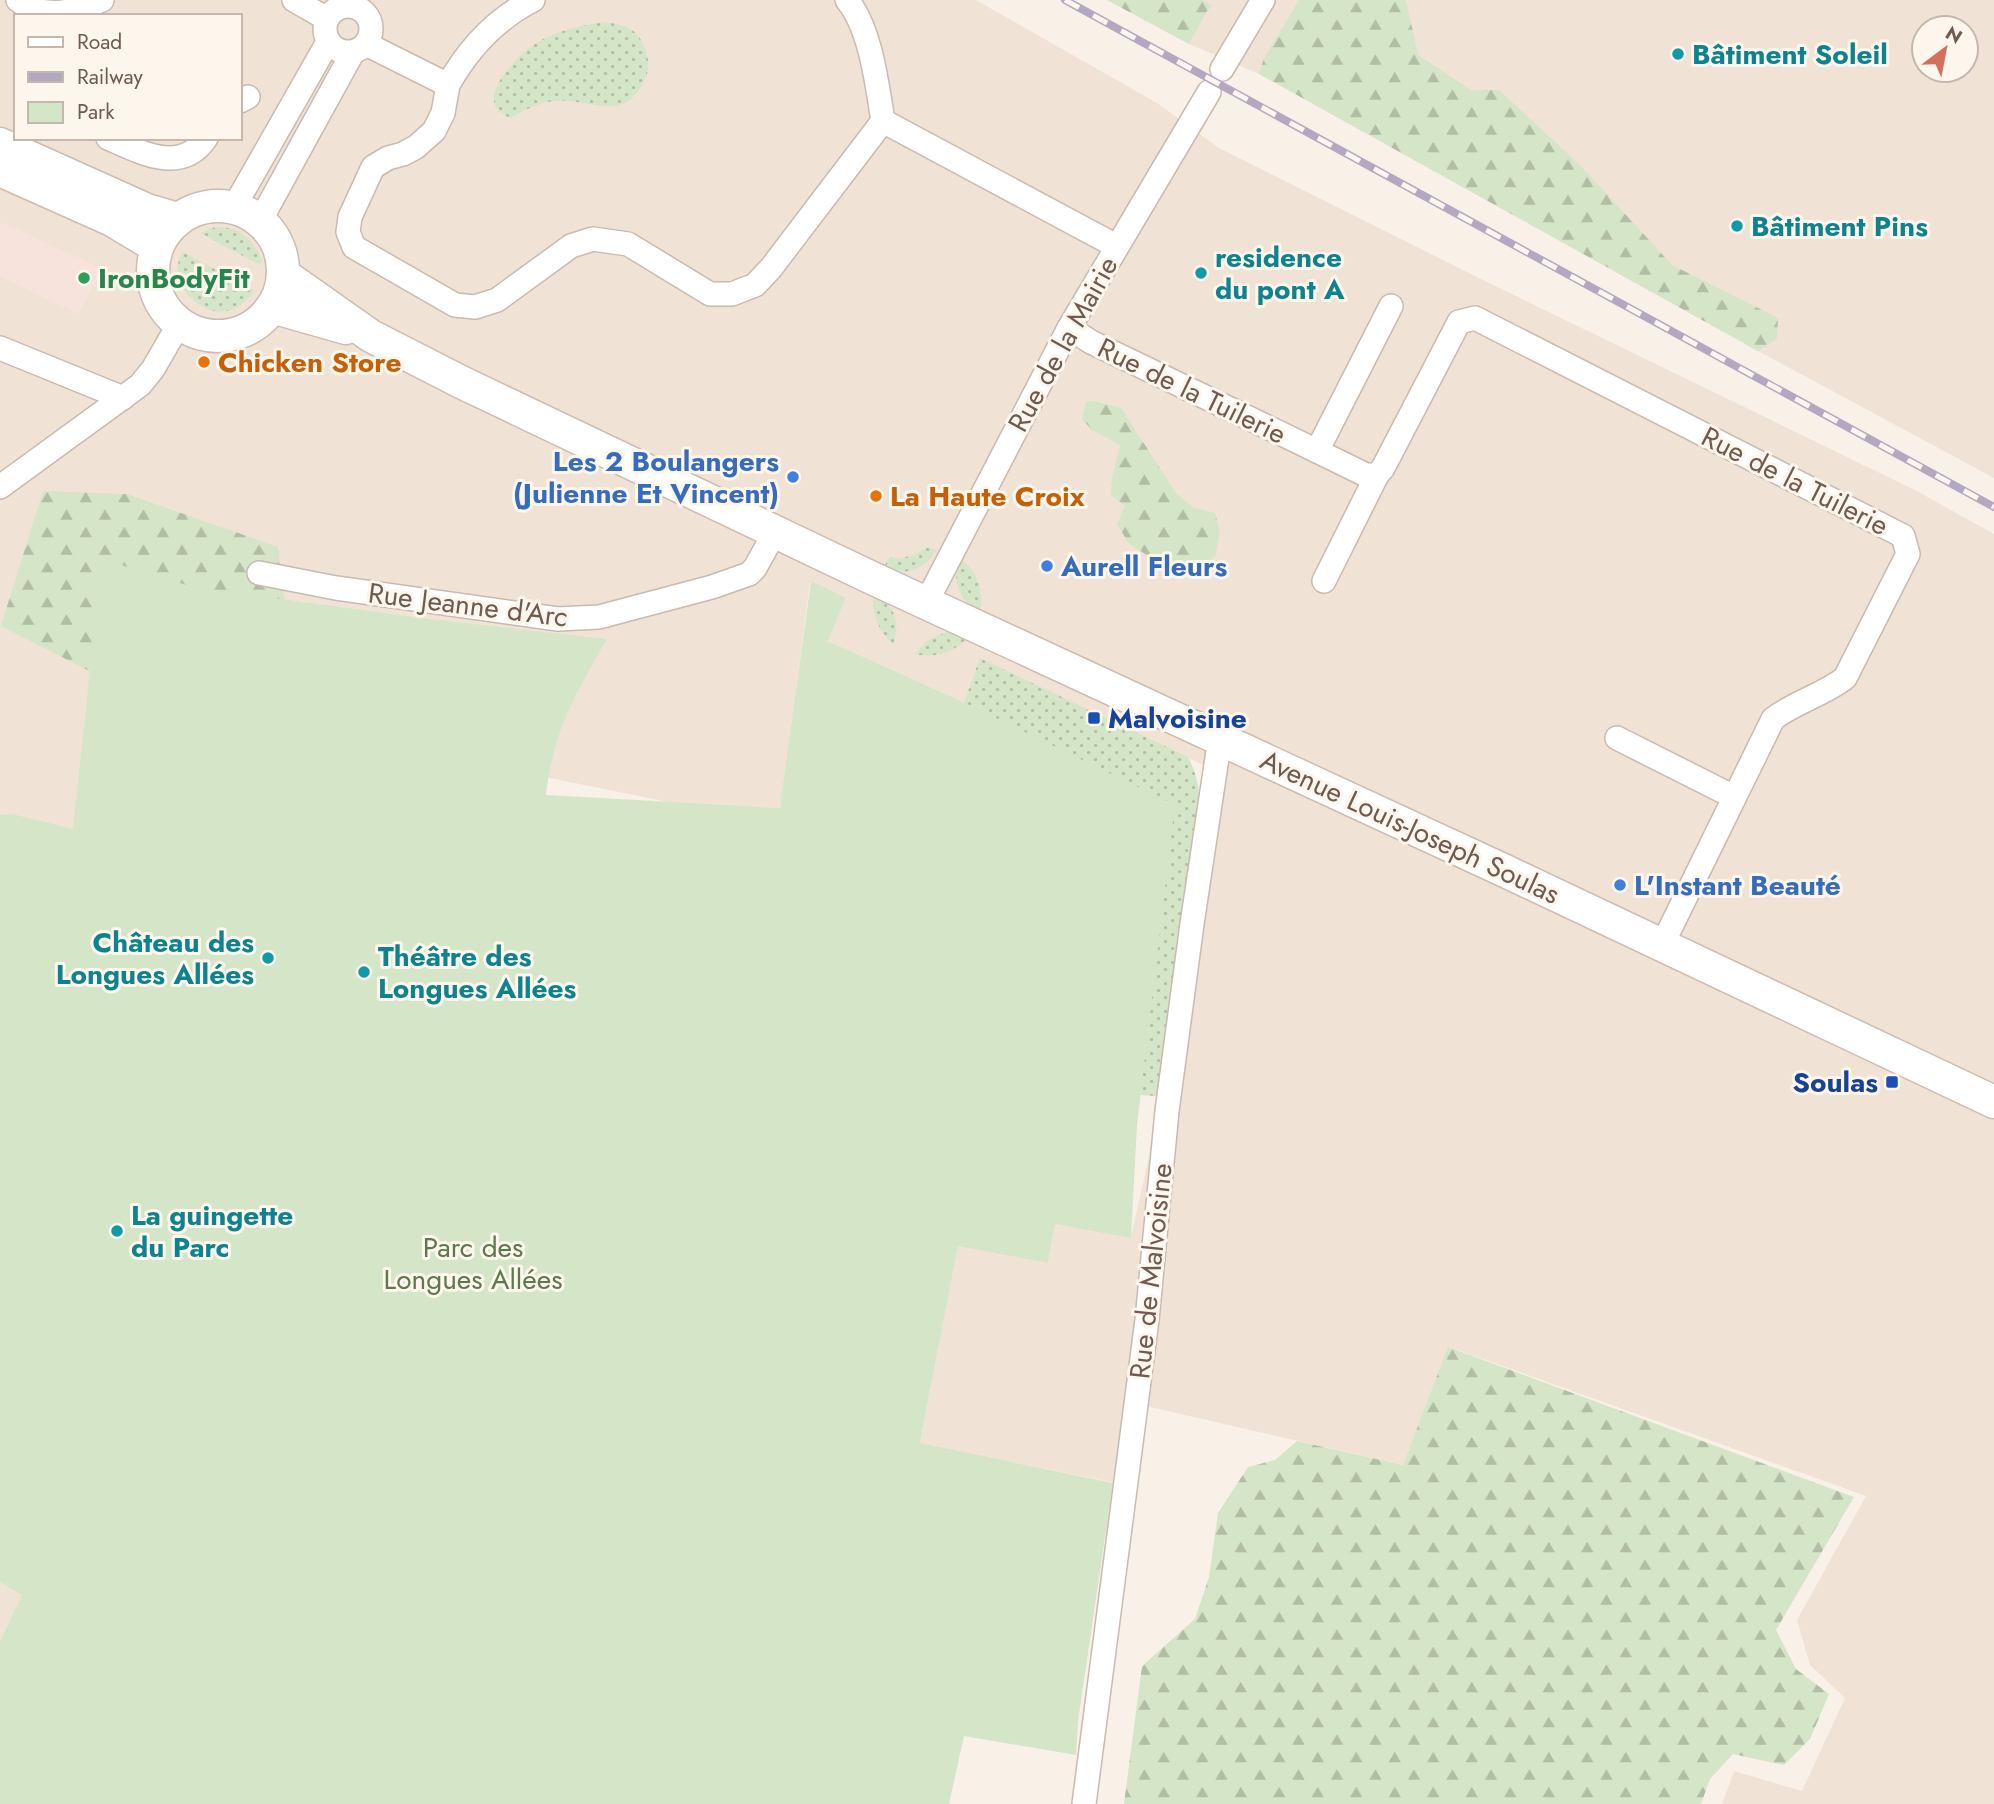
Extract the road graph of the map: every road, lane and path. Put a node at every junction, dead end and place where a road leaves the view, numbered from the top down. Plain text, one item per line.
1 (18, 0) edge
2 (102, 0) edge
3 (294, 0) edge
4 (533, 0) edge
5 (847, 0) edge
6 (1263, 0) edge
7 (363, 5) edge
8 (47, 14) edge
9 (327, 19) junction
10 (328, 42) junction
11 (359, 48) junction
12 (1222, 69) dead end
13 (448, 85) junction
14 (1209, 92) dead end
15 (883, 121) junction
16 (113, 140) edge
17 (204, 140) edge
18 (0, 144) edge
19 (0, 170) edge
20 (247, 214) junction
21 (178, 219) junction
22 (1116, 246) junction
23 (157, 247) junction
24 (283, 275) junction
25 (1391, 306) dead end
26 (272, 307) junction
27 (179, 324) junction
28 (1069, 328) junction
29 (371, 336) junction
30 (0, 348) edge
31 (123, 398) junction
32 (1317, 451) junction
33 (1377, 475) junction
34 (0, 487) edge
35 (775, 532) junction
36 (259, 573) dead end
37 (1324, 581) dead end
38 (926, 603) junction
39 (1220, 738) junction
40 (1617, 738) dead end
41 (1734, 797) junction
42 (1662, 945) junction
43 (1994, 1102) edge
44 (1084, 1804) edge

1 - 8 street
2 - 8 street
3 - 9 street
4 - 13 street
5 - 15 street
6 - 12 street
7 - 9 street
7 - 11 street
9 - 10 street
10 - 11 street
10 - 20 street
11 - 13 street
11 - 20 street
13 - 15 street
14 - 22 street, Rue de la Mairie
15 - 22 street
16 - 17 street
18 - 21 main road
19 - 23 main road
20 - 21 main road
20 - 24 main road
21 - 23 main road
22 - 28 street, Rue de la Mairie
23 - 27 main road
24 - 26 main road
24 - 29 main road
25 - 32 street, Rue de la Tuilerie
26 - 27 main road
26 - 29 main road
27 - 31 street
28 - 32 street, Rue de la Tuilerie
28 - 38 street, Rue de la Mairie
29 - 35 main road, Avenue Louis-Joseph Soulas
30 - 31 street
31 - 34 street
32 - 33 street, Rue de la Tuilerie
33 - 37 street
33 - 41 street, Rue de la Tuilerie
35 - 36 street, Rue Jeanne d'Arc
35 - 38 main road, Avenue Louis-Joseph Soulas
38 - 39 main road, Avenue Louis-Joseph Soulas
39 - 42 main road, Avenue Louis-Joseph Soulas
39 - 44 street, Rue de Malvoisine
40 - 41 street
41 - 42 street, Rue de la Tuilerie
42 - 43 main road, Avenue Louis-Joseph Soulas

